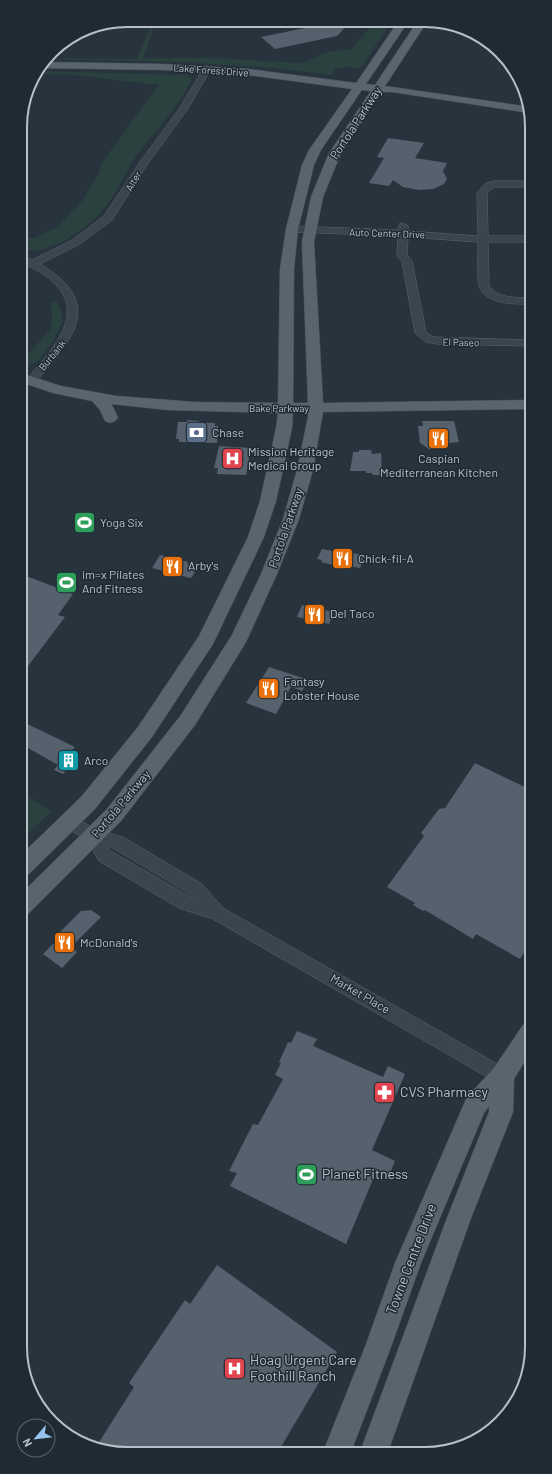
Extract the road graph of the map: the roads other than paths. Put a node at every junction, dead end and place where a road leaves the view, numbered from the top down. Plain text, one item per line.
1 (399, 27) edge
2 (419, 27) edge
3 (49, 65) edge
4 (207, 69) junction
5 (359, 86) junction
6 (379, 89) junction
7 (523, 109) edge
8 (524, 115) edge
9 (525, 184) edge
10 (293, 225) junction
11 (312, 226) junction
12 (403, 230) junction
13 (414, 230) junction
14 (483, 234) junction
15 (525, 238) edge
16 (407, 260) junction
17 (27, 261) edge
18 (32, 264) junction
19 (525, 301) edge
20 (525, 343) edge
21 (27, 378) edge
22 (27, 379) edge
23 (27, 379) edge
24 (56, 380) junction
25 (525, 394) edge
26 (96, 397) junction
27 (125, 401) junction
28 (287, 402) junction
29 (315, 402) junction
30 (525, 405) edge
31 (110, 418) dead end
32 (70, 822) junction
33 (94, 836) junction
34 (27, 864) edge
35 (27, 902) edge
36 (525, 1041) edge
37 (502, 1076) junction
38 (338, 1447) edge
39 (376, 1447) edge

1 - 5 main road, Portola Parkway
2 - 6 main road, Portola Parkway
3 - 4 main road, Lake Forest Drive
4 - 5 main road, Lake Forest Drive
4 - 18 street, Alter
5 - 6 main road, Lake Forest Drive
5 - 10 main road, Portola Parkway
6 - 7 main road, Lake Forest Drive
6 - 8 main road, Lake Forest Drive
6 - 11 main road, Portola Parkway
9 - 14 street
10 - 11 street, Auto Center Drive
10 - 28 main road, Portola Parkway
11 - 12 street, Auto Center Drive
11 - 29 main road, Portola Parkway
12 - 13 street, Auto Center Drive
12 - 16 street, El Paseo
13 - 14 street, Auto Center Drive
13 - 16 street
14 - 15 street, Auto Center Drive
14 - 19 street
16 - 20 street, El Paseo
17 - 18 street, Burbank
18 - 21 street, Burbank
22 - 24 main road, Bake Parkway
23 - 26 main road, Bake Parkway
24 - 27 main road
24 - 28 main road, Bake Parkway
25 - 29 main road, Bake Parkway
26 - 27 main road, Bake Parkway
26 - 31 main road
27 - 28 main road, Bake Parkway
28 - 29 main road, Bake Parkway
28 - 32 main road, Portola Parkway
29 - 30 main road, Bake Parkway
29 - 33 main road, Portola Parkway
32 - 33 street
32 - 34 main road, Portola Parkway
33 - 35 main road, Portola Parkway
33 - 37 street, Market Place
36 - 37 main road, Towne Centre Drive
37 - 38 main road, Towne Centre Drive
37 - 39 main road

